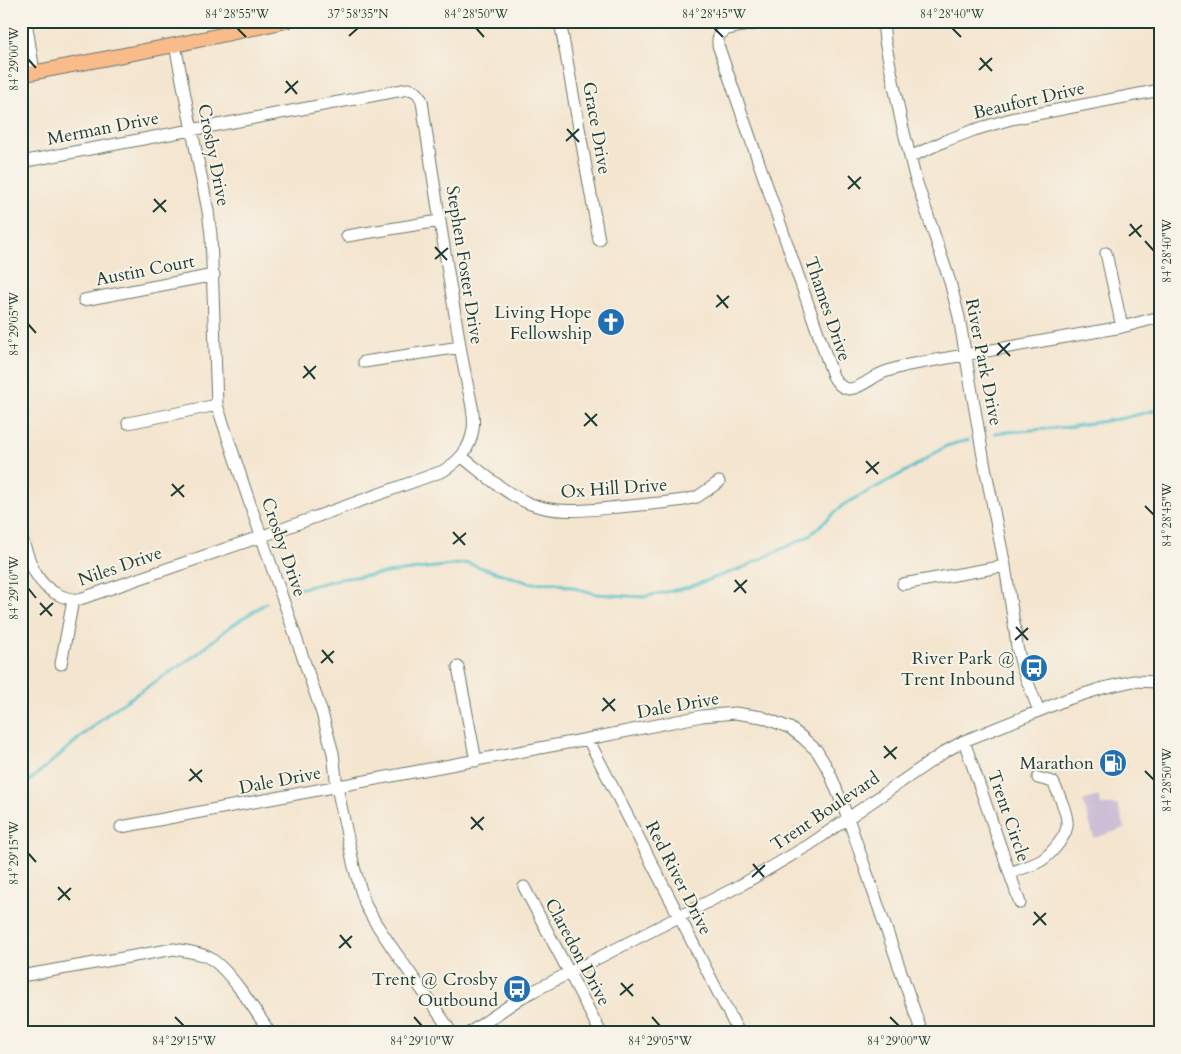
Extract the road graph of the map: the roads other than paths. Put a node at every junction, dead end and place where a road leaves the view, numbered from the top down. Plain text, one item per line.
1 (26, 21) edge
2 (286, 21) edge
3 (560, 21) edge
4 (768, 21) edge
5 (882, 21) edge
6 (175, 45) junction
7 (27, 74) edge
8 (1160, 90) edge
9 (191, 129) junction
10 (910, 157) junction
11 (21, 162) edge
12 (439, 221) junction
13 (347, 236) dead end
14 (599, 240) dead end
15 (1106, 253) dead end
16 (214, 275) junction
17 (84, 300) dead end
18 (1160, 317) edge
19 (1122, 327) junction
20 (460, 347) junction
21 (966, 355) junction
22 (364, 362) dead end
23 (217, 405) junction
24 (128, 422) dead end
25 (462, 457) junction
26 (719, 482) dead end
27 (21, 536) edge
28 (261, 536) junction
29 (1005, 566) junction
30 (903, 584) dead end
31 (73, 600) junction
32 (61, 664) dead end
33 (458, 667) dead end
34 (1160, 682) edge
35 (1039, 712) junction
36 (588, 739) junction
37 (964, 741) junction
38 (476, 761) junction
39 (1038, 778) dead end
40 (337, 787) junction
41 (848, 818) junction
42 (122, 827) dead end
43 (1010, 873) junction
44 (524, 887) dead end
45 (1020, 903) dead end
46 (680, 916) junction
47 (570, 973) junction
48 (21, 976) edge
49 (270, 1033) edge
50 (451, 1033) edge
51 (469, 1033) edge
52 (601, 1033) edge
53 (739, 1033) edge
54 (922, 1033) edge

1 - 7 street
2 - 6 main road
3 - 14 street, Grace Drive
4 - 21 street, Thames Drive
5 - 10 street, River Park Drive
6 - 7 main road
6 - 9 street, Crosby Drive
8 - 10 street, Beaufort Drive
9 - 11 street, Merman Drive
9 - 12 street, Stephen Foster Drive
9 - 16 street, Crosby Drive
10 - 21 street, River Park Drive
12 - 13 street
12 - 20 street, Stephen Foster Drive
15 - 19 street
16 - 17 street, Austin Court
16 - 23 street, Crosby Drive
18 - 19 street, Thames Drive
19 - 21 street, Thames Drive
20 - 22 street
20 - 25 street, Stephen Foster Drive
21 - 29 street, River Park Drive
23 - 24 street
23 - 28 street, Crosby Drive
25 - 26 street, Ox Hill Drive
25 - 28 street
27 - 31 street, Niles Drive
28 - 31 street, Niles Drive
28 - 40 street, Crosby Drive
29 - 30 street
29 - 35 street, River Park Drive
31 - 32 street
33 - 38 street
34 - 35 street, Trent Boulevard
35 - 37 street, Trent Boulevard
36 - 38 street, Dale Drive
36 - 41 street, Dale Drive
36 - 46 street, Red River Drive
37 - 41 street, Trent Boulevard
37 - 43 street, Trent Circle
38 - 40 street, Dale Drive
39 - 43 street
40 - 42 street, Dale Drive
40 - 50 street, Crosby Drive
41 - 46 street, Trent Boulevard
41 - 54 street, Dale Drive
43 - 45 street, Trent Circle
44 - 47 street, Claredon Drive
46 - 47 street, Trent Boulevard
46 - 53 street, Red River Drive
47 - 51 street, Trent Boulevard
47 - 52 street, Claredon Drive
48 - 49 street

